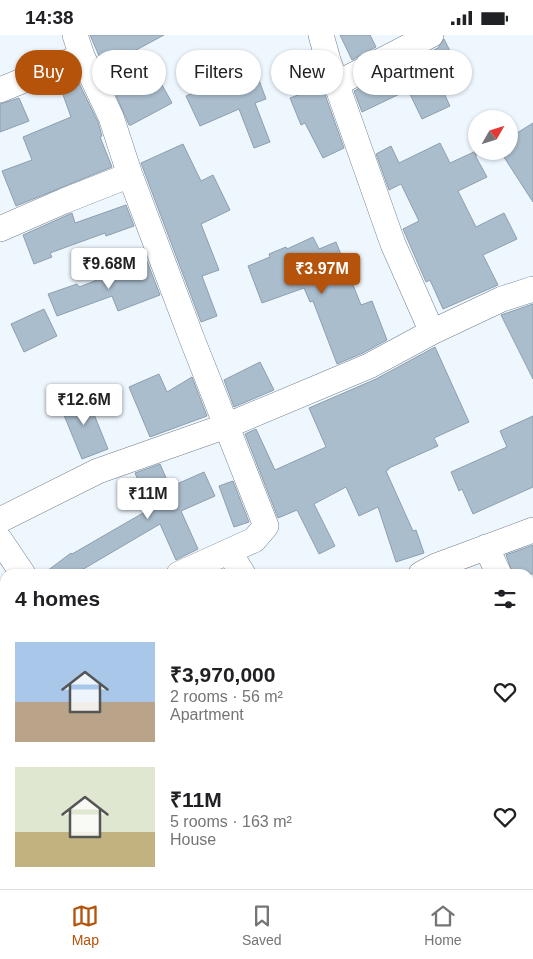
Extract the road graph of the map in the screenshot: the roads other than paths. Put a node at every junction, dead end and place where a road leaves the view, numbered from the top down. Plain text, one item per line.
1 (321, 35) edge
2 (431, 35) edge
3 (79, 45) edge
4 (326, 50) edge
5 (343, 80) edge
6 (0, 90) edge
7 (340, 95) edge
8 (130, 175) junction
9 (0, 229) edge
10 (533, 289) edge
11 (432, 332) junction
12 (226, 426) junction
13 (0, 520) edge
14 (533, 530) edge
15 (0, 540) edge
16 (486, 547) junction
17 (230, 552) junction
18 (20, 569) edge
19 (191, 569) edge
20 (239, 569) edge
21 (433, 569) edge
22 (497, 569) edge

1 - 4 street
2 - 5 street
3 - 6 street
3 - 8 street
7 - 11 street
8 - 9 street
8 - 12 street
10 - 11 street
11 - 12 street
12 - 13 street
12 - 17 street
14 - 16 street
15 - 18 street
16 - 21 street
16 - 22 street
17 - 19 street
17 - 20 street

